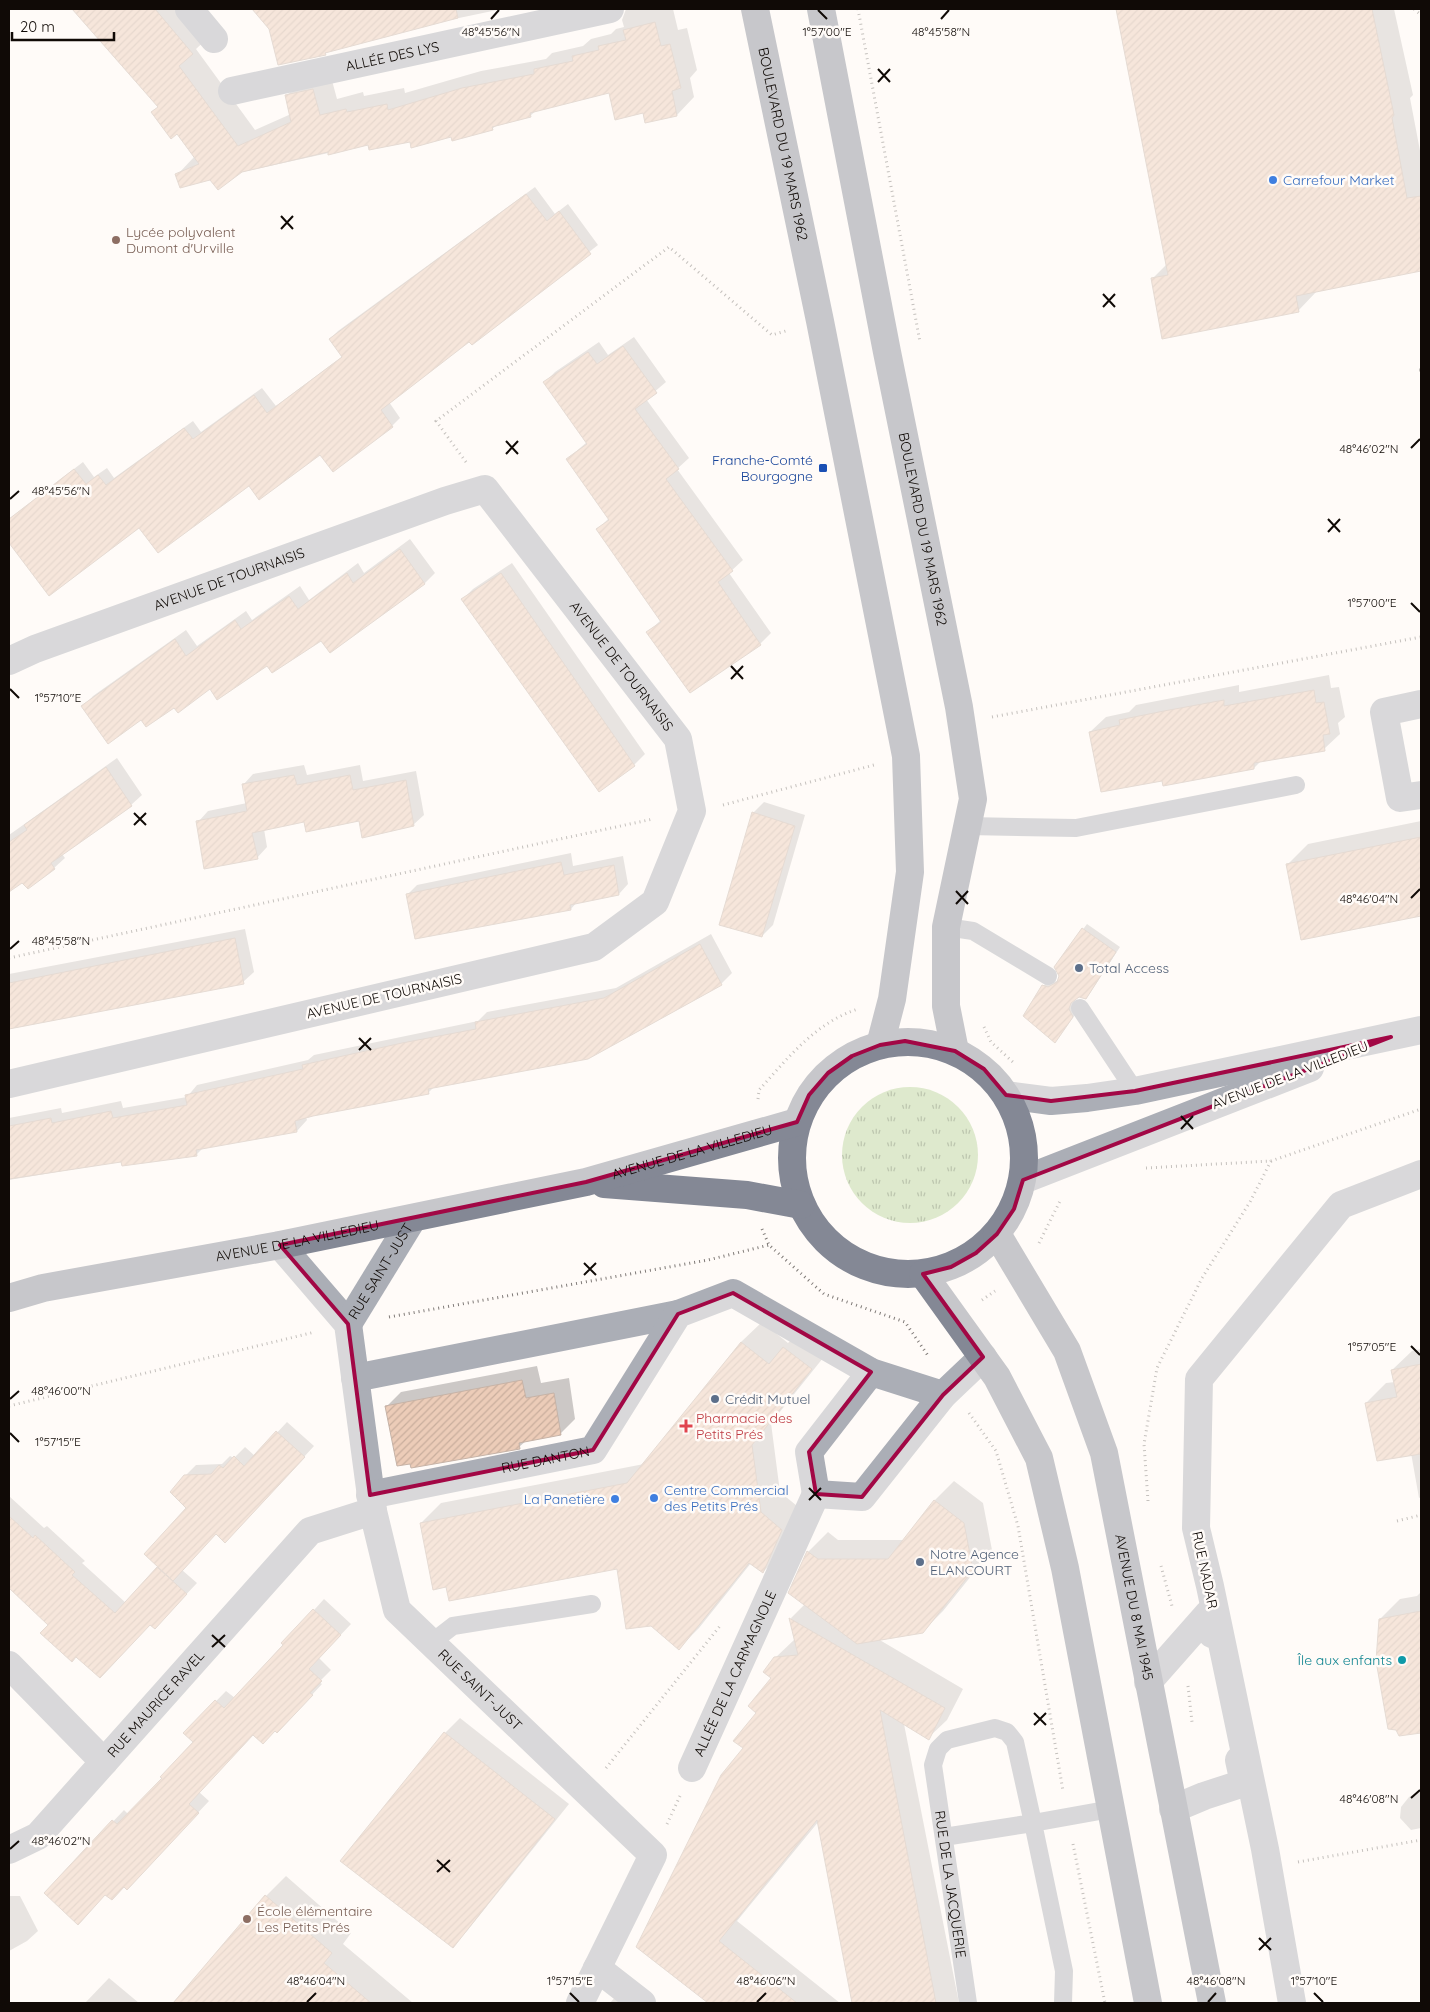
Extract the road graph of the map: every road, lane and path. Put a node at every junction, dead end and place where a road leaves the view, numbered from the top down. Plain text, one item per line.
1 (190, 9) edge
2 (610, 9) edge
3 (755, 9) edge
4 (821, 9) edge
5 (1414, 9) edge
6 (1421, 15) edge
7 (214, 39) dead end
8 (232, 91) dead end
9 (820, 321) junction
10 (485, 489) junction
11 (1421, 636) edge
12 (9, 661) edge
13 (1421, 704) edge
14 (991, 717) dead end
15 (906, 756) junction
16 (1296, 785) dead end
17 (1421, 795) edge
18 (692, 811) junction
19 (967, 826) junction
20 (946, 927) junction
21 (9, 958) edge
22 (1048, 976) dead end
23 (1080, 1008) dead end
24 (1421, 1030) edge
25 (1391, 1037) junction
26 (880, 1045) junction
27 (955, 1051) junction
28 (9, 1084) edge
29 (1135, 1091) junction
30 (1006, 1095) junction
31 (1421, 1109) edge
32 (797, 1122) junction
33 (1145, 1168) dead end
34 (1421, 1174) edge
35 (1023, 1180) junction
36 (586, 1182) junction
37 (746, 1195) junction
38 (1063, 1197) dead end
39 (801, 1205) junction
40 (413, 1218) junction
41 (997, 1234) junction
42 (280, 1245) junction
43 (1020, 1270) junction
44 (923, 1274) junction
45 (9, 1298) edge
46 (948, 1310) junction
47 (678, 1314) junction
48 (905, 1322) junction
49 (348, 1324) junction
50 (983, 1357) junction
51 (871, 1372) junction
52 (355, 1378) junction
53 (947, 1392) junction
54 (816, 1494) junction
55 (372, 1502) junction
56 (1421, 1516) edge
57 (1397, 1521) dead end
58 (592, 1604) dead end
59 (724, 1620) dead end
60 (431, 1643) junction
61 (9, 1665) edge
62 (1148, 1682) junction
63 (104, 1762) junction
64 (692, 1768) joint
65 (587, 1792) junction
66 (1111, 1809) junction
67 (1173, 1809) junction
68 (1068, 1818) junction
69 (1033, 1823) junction
70 (944, 1837) junction
71 (1421, 1840) edge
72 (9, 1850) edge
73 (654, 1855) junction
74 (1268, 1869) junction
75 (597, 1968) junction
76 (580, 2003) edge
77 (642, 2003) edge
78 (968, 2003) edge
79 (1063, 2003) edge
80 (1105, 2003) edge
81 (1148, 2003) edge
82 (1212, 2003) edge
83 (1292, 2003) edge

1 - 7 street
2 - 8 street, ALLÉE DES LYS
3 - 9 street, BOULEVARD DU 19 MARS 1962
4 - 19 street, BOULEVARD DU 19 MARS 1962
5 - 6 path
9 - 10 path
9 - 15 street, BOULEVARD DU 19 MARS 1962
10 - 12 street, AVENUE DE TOURNAISIS
10 - 18 street, AVENUE DE TOURNAISIS
11 - 14 path
13 - 17 street
15 - 18 path
15 - 26 street, BOULEVARD DU 19 MARS 1962
16 - 19 lane
18 - 21 path
18 - 28 street, AVENUE DE TOURNAISIS
19 - 20 street, BOULEVARD DU 19 MARS 1962
20 - 22 lane
20 - 27 street, BOULEVARD DU 19 MARS 1962
23 - 29 lane
24 - 25 street, AVENUE DE LA VILLEDIEU
25 - 29 street, AVENUE DE LA VILLEDIEU
25 - 35 street, AVENUE DE LA VILLEDIEU
26 - 27 street
26 - 32 street
27 - 30 street
29 - 30 street, AVENUE DE LA VILLEDIEU
30 - 35 street
31 - 33 path
32 - 36 street, AVENUE DE LA VILLEDIEU
32 - 39 street
34 - 74 street, RUE NADAR
35 - 41 street
36 - 37 street, AVENUE DE LA VILLEDIEU
36 - 40 street, AVENUE DE LA VILLEDIEU
37 - 39 street, AVENUE DE LA VILLEDIEU
37 - 48 path
38 - 43 path
39 - 44 street
40 - 42 street, AVENUE DE LA VILLEDIEU
40 - 49 street, RUE SAINT-JUST
41 - 43 street, AVENUE DU 8 MAI 1945
41 - 44 street
42 - 45 street, AVENUE DE LA VILLEDIEU
42 - 49 street, RUE SAINT-JUST
43 - 46 path
43 - 62 street, AVENUE DU 8 MAI 1945
44 - 46 street
46 - 48 path
46 - 50 street
47 - 51 street
47 - 52 street
47 - 55 street, RUE DANTON
48 - 53 path
49 - 52 street, RUE SAINT-JUST
50 - 53 street
50 - 66 street
51 - 53 street
51 - 54 street
52 - 55 street, RUE SAINT-JUST
53 - 54 street
53 - 68 path
54 - 64 street, ALLÉE DE LA CARMAGNOLE
55 - 60 street, RUE SAINT-JUST
55 - 63 street, RUE MAURICE RAVEL
56 - 57 path
58 - 60 lane
59 - 65 path
60 - 65 street, RUE SAINT-JUST
61 - 63 street
62 - 67 street, AVENUE DU 8 MAI 1945
62 - 67 street
63 - 72 street, RUE MAURICE RAVEL
64 - 73 path, ALLÉE DE LA CARMAGNOLE
65 - 73 street, RUE SAINT-JUST
66 - 68 lane
66 - 81 street
67 - 82 street, AVENUE DU 8 MAI 1945
68 - 69 lane
68 - 80 path
69 - 70 lane
69 - 70 lane, RUE DE LA JACQUERIE
69 - 79 lane
70 - 78 lane, RUE DE LA JACQUERIE
71 - 74 path
73 - 75 street
74 - 83 street, RUE NADAR
75 - 76 street
75 - 77 street

